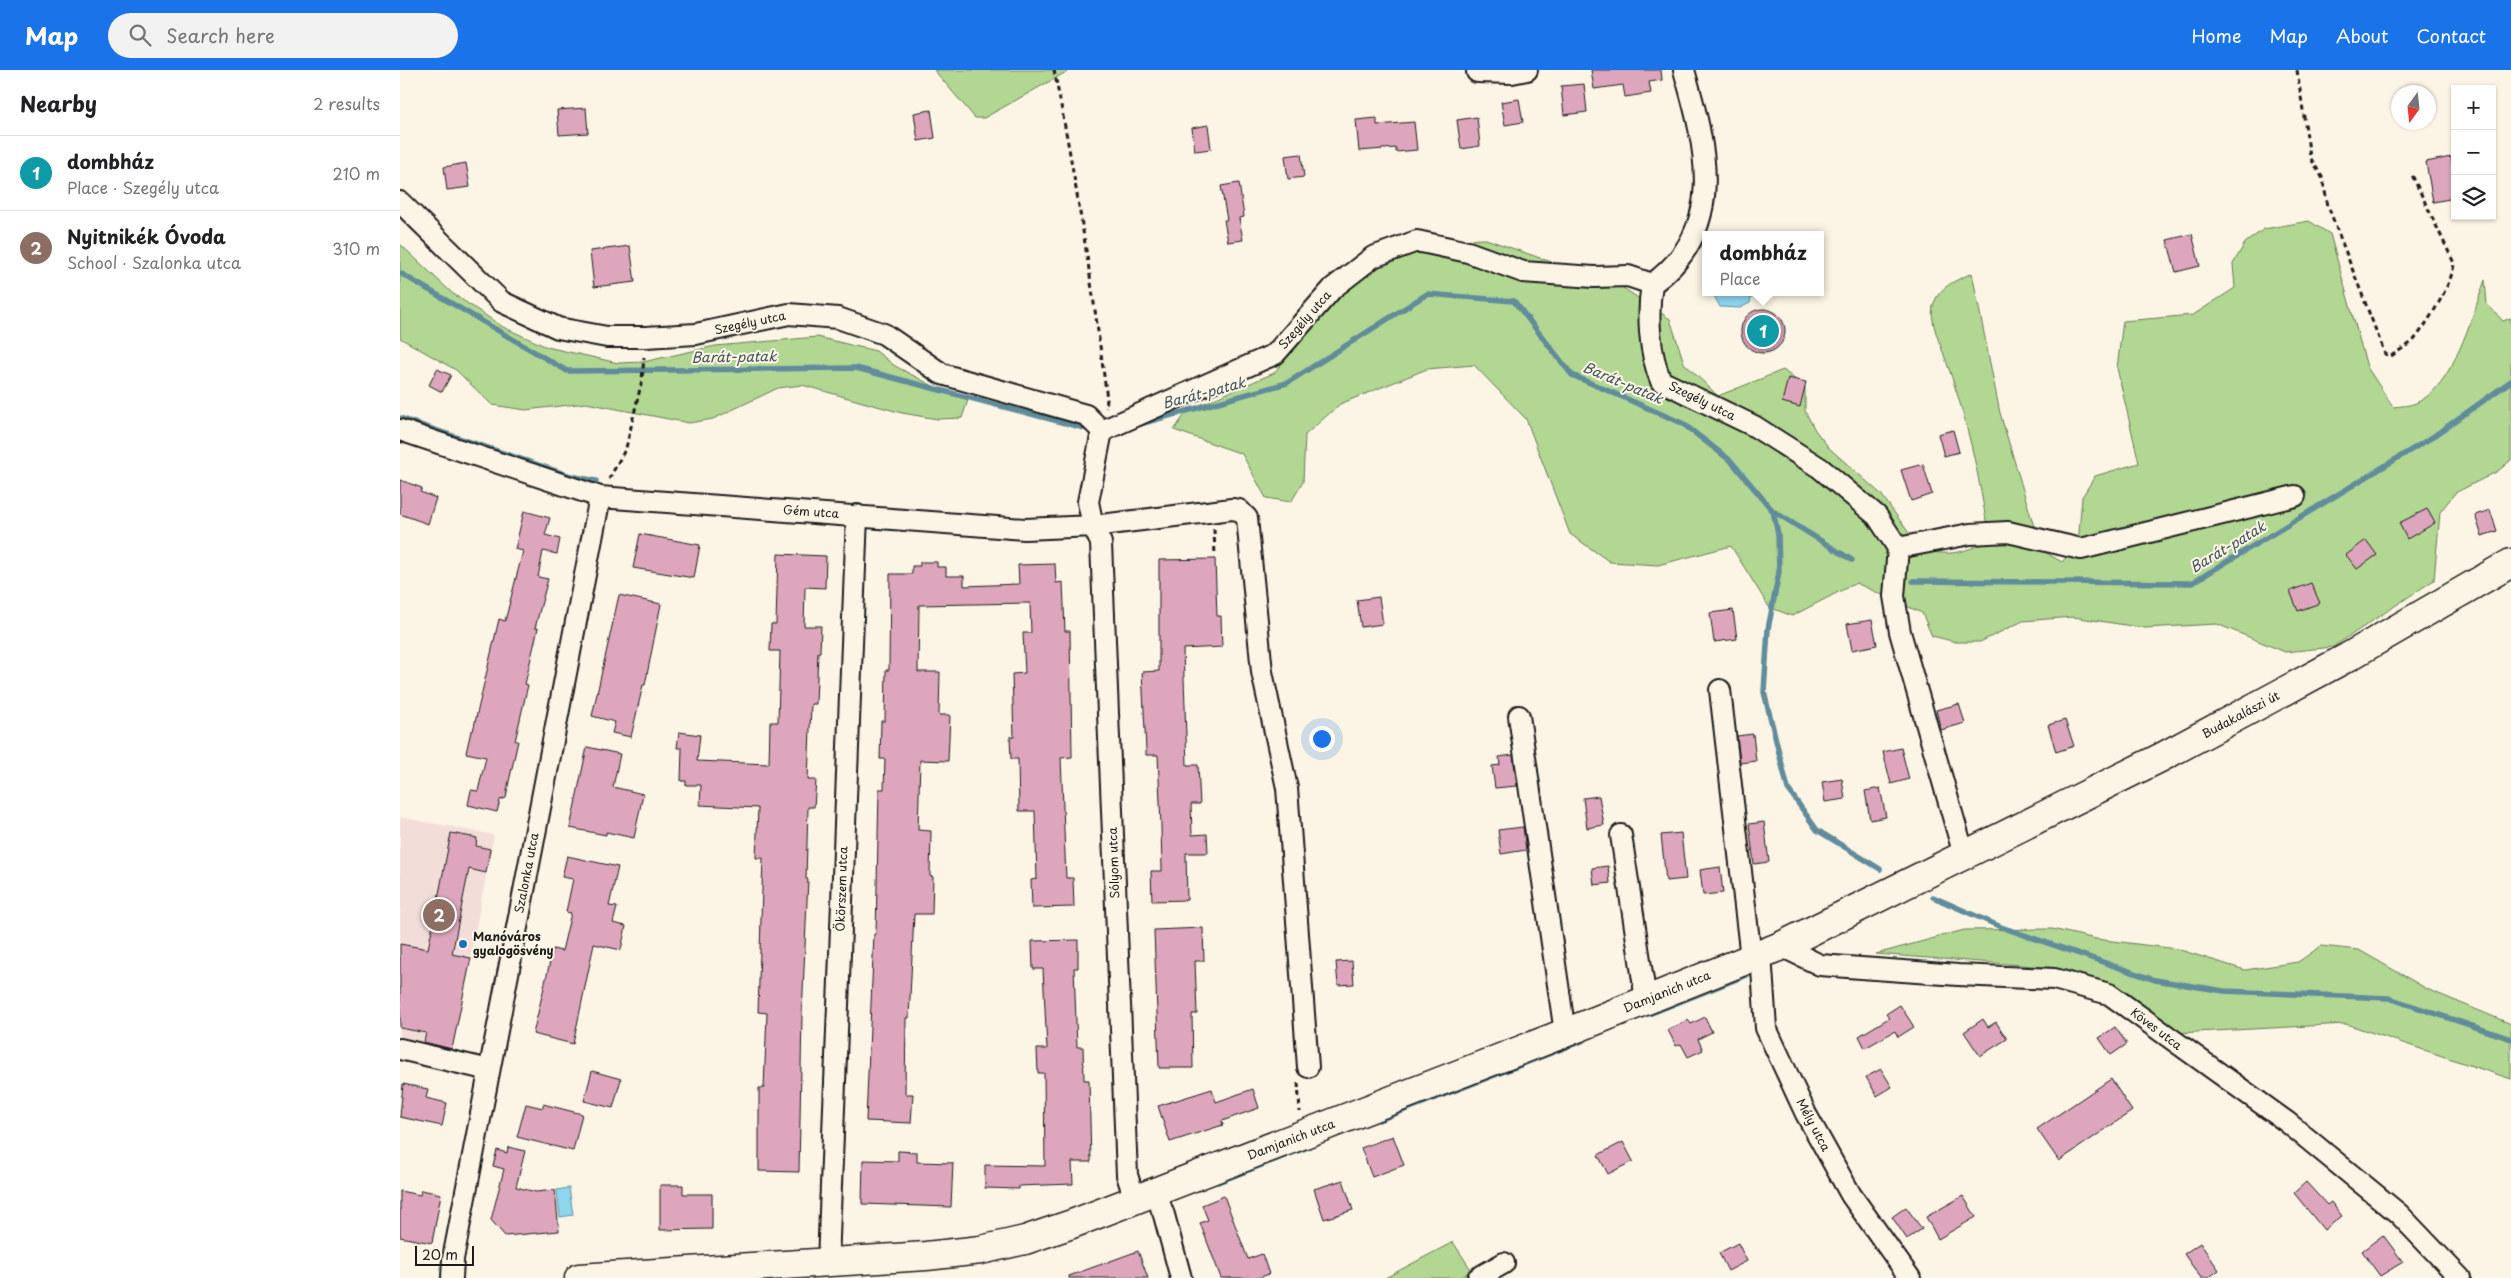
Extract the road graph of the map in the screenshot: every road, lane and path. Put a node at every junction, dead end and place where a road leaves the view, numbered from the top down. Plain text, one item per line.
1 (1054, 70) edge
2 (1527, 70) edge
3 (1684, 70) edge
4 (2297, 70) edge
5 (1477, 72) dead end
6 (2411, 173) dead end
7 (400, 202) edge
8 (1652, 284) junction
9 (642, 370) dead end
10 (400, 430) edge
11 (1102, 431) junction
12 (2295, 496) dead end
13 (600, 497) junction
14 (1222, 510) junction
15 (857, 515) junction
16 (1093, 526) junction
17 (1898, 548) junction
18 (1215, 556) dead end
19 (2511, 563) edge
20 (1720, 690) dead end
21 (1519, 716) dead end
22 (1621, 835) dead end
23 (1964, 855) junction
24 (1764, 953) junction
25 (1646, 1000) junction
26 (1565, 1033) junction
27 (400, 1049) edge
28 (1308, 1067) joint
29 (489, 1070) junction
30 (1306, 1135) junction
31 (1145, 1196) junction
32 (1504, 1263) dead end
33 (839, 1268) edge
34 (452, 1278) edge
35 (578, 1278) edge
36 (1182, 1278) edge
37 (1478, 1278) edge
38 (1910, 1278) edge
39 (2460, 1278) edge

1 - 11 path
2 - 5 street
3 - 8 street
4 - 6 path
7 - 11 street, Szegély utca
8 - 11 street, Szegély utca
8 - 17 street, Szegély utca
9 - 13 path
10 - 13 street, Gém utca
11 - 16 street, Sólyom utca
12 - 17 street
13 - 15 street, Gém utca
13 - 29 street, Szalonka utca
14 - 16 street, Gém utca
14 - 18 path
14 - 28 street
15 - 16 street, Gém utca
15 - 33 street, Ökörszem utca
16 - 31 street, Sólyom utca
17 - 23 street
19 - 23 main road, Budakalászi út
20 - 24 street, Mély utca
21 - 26 street
22 - 25 street
23 - 24 main road, Damjanich utca
24 - 25 main road, Damjanich utca
24 - 38 street, Mély utca
24 - 39 street, Köves utca
25 - 26 main road, Damjanich utca
26 - 30 main road, Damjanich utca
27 - 29 street
28 - 30 path
29 - 34 street, Szalonka utca
30 - 31 main road, Damjanich utca
31 - 33 main road, Damjanich utca
31 - 36 street, Sólyom utca
32 - 37 street
33 - 35 main road, Damjanich utca

